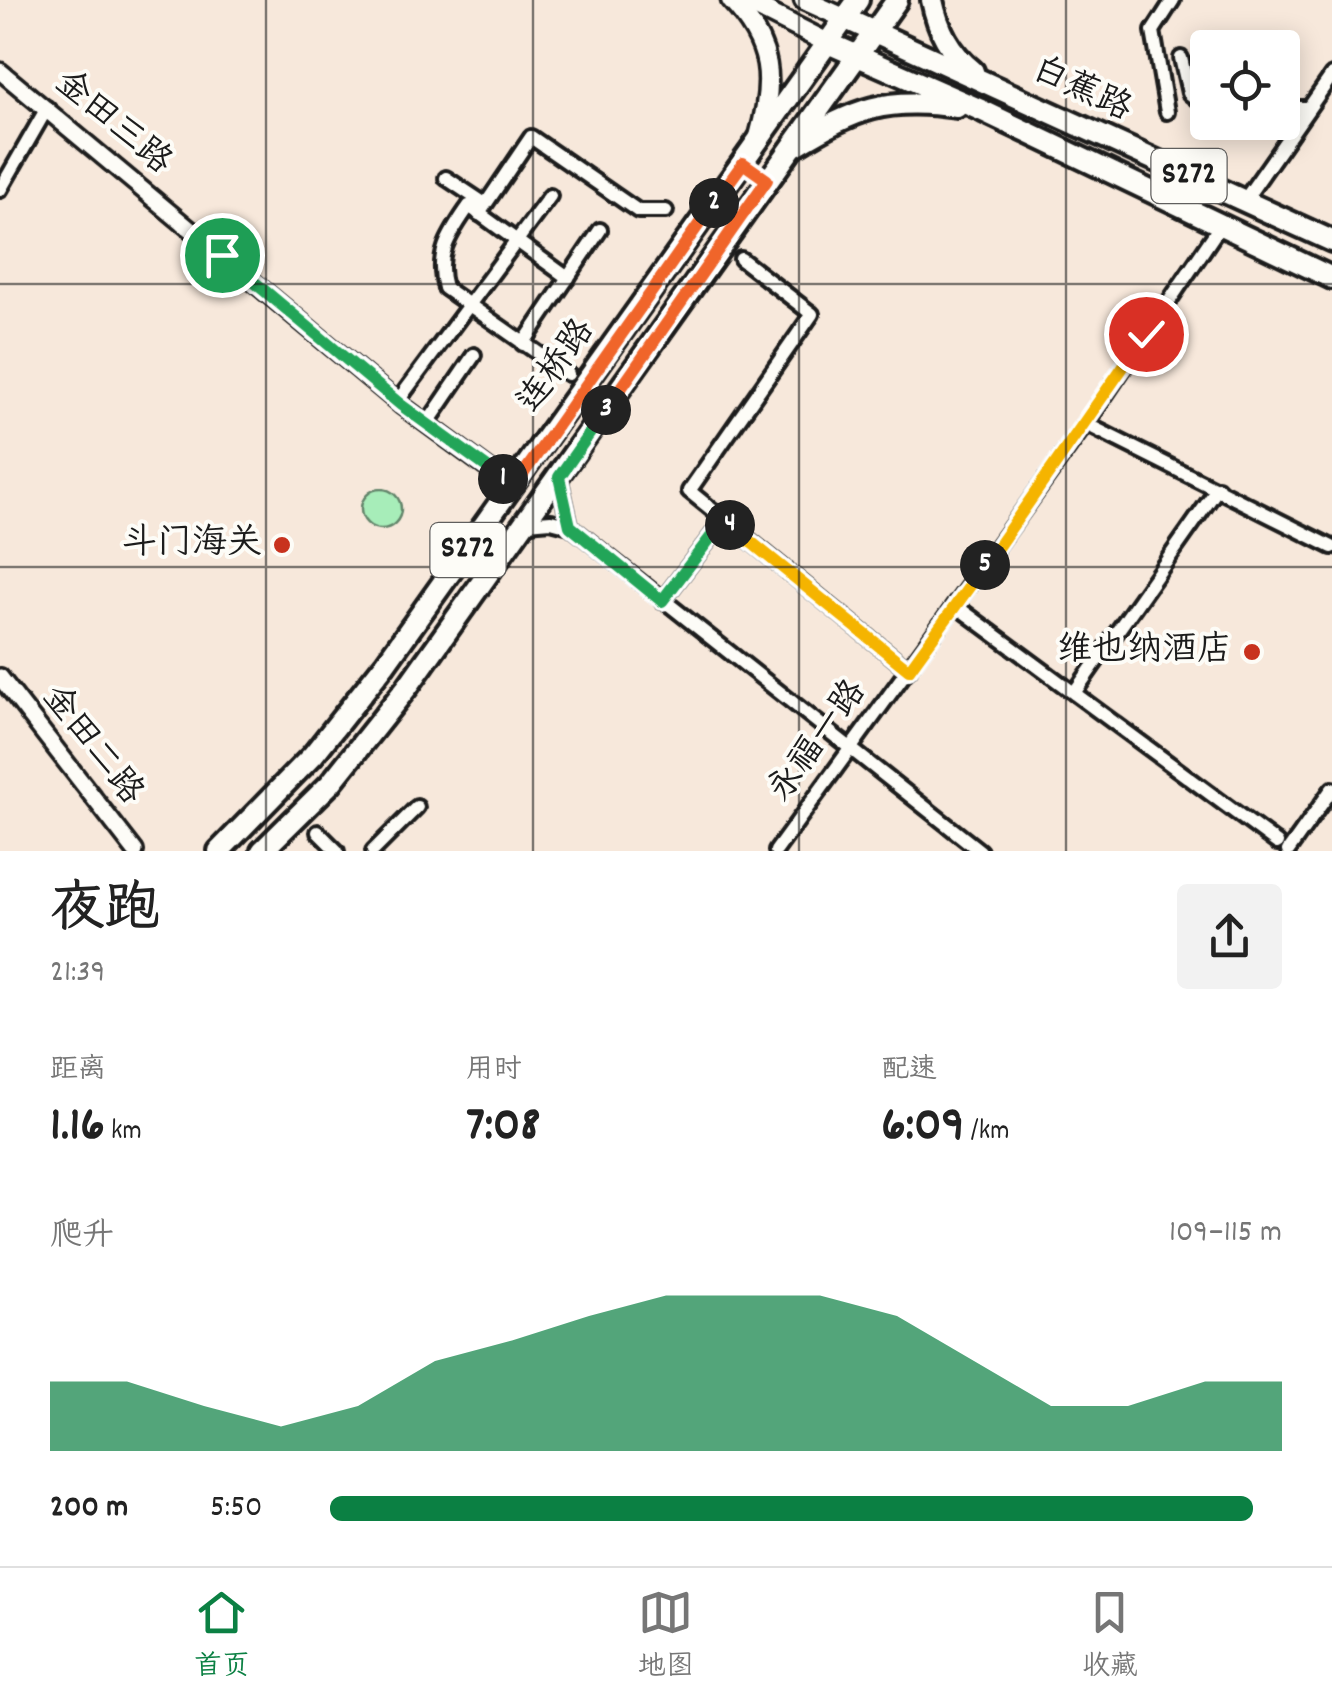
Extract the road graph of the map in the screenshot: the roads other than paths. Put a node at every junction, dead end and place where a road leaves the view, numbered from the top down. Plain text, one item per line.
1 (731, 0) edge
2 (743, 0) edge
3 (804, 0) edge
4 (858, 0) edge
5 (897, 0) edge
6 (932, 0) edge
7 (1174, 0) edge
8 (846, 20) junction
9 (876, 32) junction
10 (828, 43) junction
11 (856, 55) junction
12 (1181, 58) dead end
13 (0, 71) edge
14 (1332, 74) edge
15 (990, 85) junction
16 (1190, 94) edge
17 (47, 108) junction
18 (1300, 108) edge
19 (1308, 108) junction
20 (983, 111) junction
21 (1046, 111) junction
22 (1167, 112) dead end
23 (1032, 136) junction
24 (758, 142) junction
25 (790, 148) junction
26 (743, 163) junction
27 (446, 178) dead end
28 (767, 180) junction
29 (0, 190) edge
30 (550, 196) dead end
31 (1244, 201) junction
32 (482, 209) junction
33 (666, 210) dead end
34 (1220, 226) junction
35 (600, 230) dead end
36 (1332, 240) edge
37 (518, 243) junction
38 (741, 259) dead end
39 (568, 278) junction
40 (1332, 278) edge
41 (469, 307) junction
42 (524, 344) junction
43 (474, 355) dead end
44 (568, 374) dead end
45 (397, 402) junction
46 (426, 424) junction
47 (1086, 424) junction
48 (559, 477) junction
49 (514, 487) junction
50 (1218, 488) junction
51 (724, 520) junction
52 (526, 523) junction
53 (570, 526) junction
54 (1332, 548) edge
55 (662, 601) junction
56 (956, 606) junction
57 (909, 670) junction
58 (0, 677) edge
59 (1074, 692) junction
60 (851, 750) junction
61 (1332, 789) edge
62 (417, 807) dead end
63 (318, 832) dead end
64 (1282, 847) edge
65 (136, 851) edge
66 (219, 851) edge
67 (262, 851) edge
68 (337, 851) edge
69 (373, 851) edge
70 (776, 851) edge
71 (980, 851) edge

1 - 24 main road
2 - 10 main road
3 - 8 main road, 白蕉路
4 - 8 main road, 连桥路
5 - 9 main road, 连桥路
6 - 15 main road
7 - 22 street
8 - 9 main road, 白蕉路 / S272
8 - 10 main road, 连桥路 / S272
9 - 11 main road, 连桥路 / S272
9 - 15 main road, 白蕉路 / S272
10 - 11 main road, S272
10 - 24 main road, 连桥路 / S272
11 - 20 main road, S272
11 - 25 main road, 连桥路 / S272
12 - 16 street
13 - 17 street, 金田三路
14 - 19 street
15 - 21 main road, 白蕉路 / S272
17 - 29 street
17 - 45 street, 金田三路
18 - 19 street
19 - 31 street
20 - 23 main road, 白蕉路 / S272
20 - 25 main road
21 - 23 main road
21 - 31 main road, 白蕉路 / S272
23 - 34 main road, 白蕉路 / S272
24 - 26 main road, 连桥路 / S272
25 - 28 main road, 连桥路 / S272
26 - 28 main road
26 - 49 main road, 连桥路 / S272
27 - 32 street
28 - 48 main road, 连桥路 / S272
30 - 37 street
31 - 36 main road, 白蕉路 / S272
32 - 33 street
32 - 37 street
32 - 41 street
34 - 40 main road, 白蕉路 / S272
34 - 47 street, 永福一路
35 - 39 street
37 - 39 street
37 - 41 street
38 - 51 street
39 - 42 street
41 - 42 street
41 - 45 street
42 - 44 street
43 - 46 street
45 - 46 street, 金田三路
46 - 49 street, 金田三路
47 - 50 street
47 - 56 street, 永福一路
48 - 52 main road, 连桥路 / S272
48 - 53 street
49 - 66 main road, 连桥路 / S272
50 - 54 street
50 - 59 street
51 - 55 street
51 - 57 street
52 - 53 street
52 - 67 main road, 连桥路 / S272
53 - 55 street
55 - 60 street
56 - 57 street, 永福一路
56 - 59 street
57 - 60 street, 永福一路
58 - 65 street, 金田二路
59 - 64 street
60 - 70 street, 永福一路
60 - 71 street
61 - 64 street
62 - 69 street
63 - 68 street

